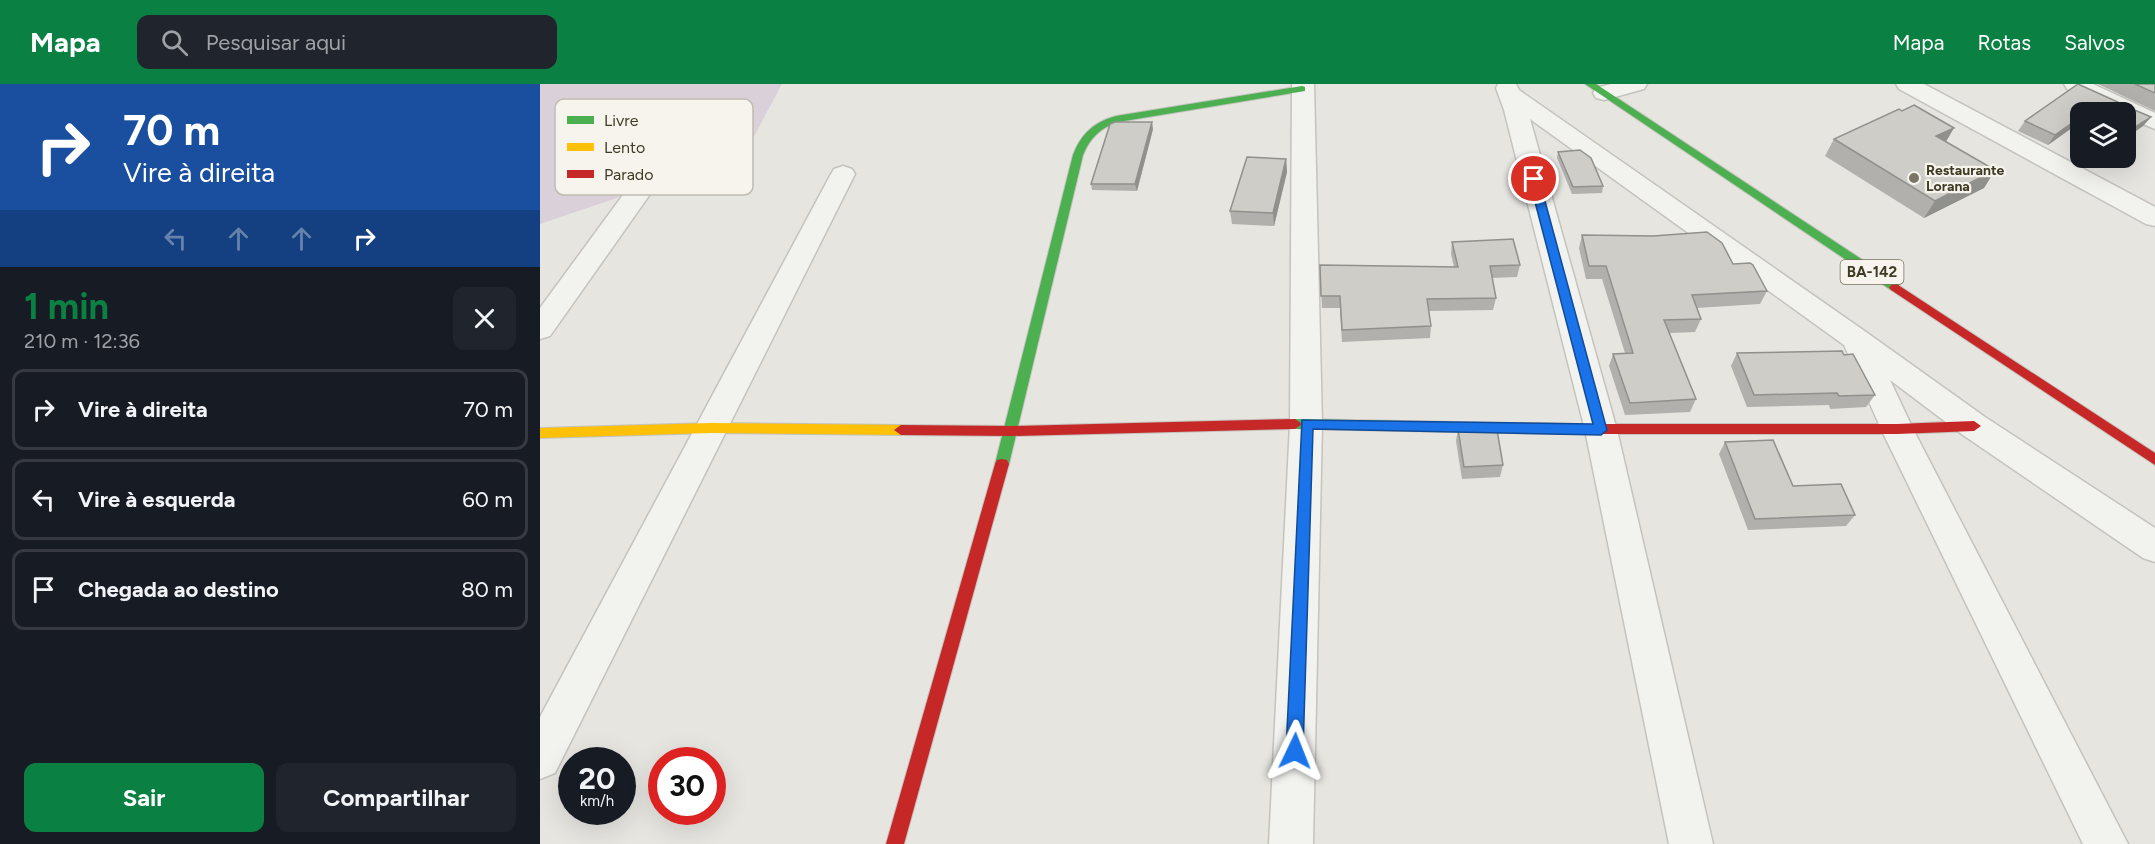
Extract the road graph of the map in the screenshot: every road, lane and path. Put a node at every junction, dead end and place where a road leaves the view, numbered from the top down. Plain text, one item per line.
1 (1635, 84) edge
2 (1907, 84) edge
3 (2075, 84) edge
4 (1303, 86) edge
5 (1507, 89) edge
6 (1597, 89) edge
7 (2155, 122) edge
8 (843, 174) dead end
9 (636, 195) edge
10 (2155, 218) edge
11 (540, 329) edge
12 (1856, 339) junction
13 (1306, 424) junction
14 (1974, 426) junction
15 (711, 428) junction
16 (1897, 429) junction
17 (1011, 430) junction
18 (1601, 430) junction
19 (540, 433) edge
20 (2155, 460) edge
21 (2155, 547) edge
22 (540, 759) edge
23 (895, 844) edge
24 (1291, 844) edge
25 (1691, 844) edge
26 (2106, 844) edge

1 - 6 street
2 - 10 street
3 - 7 street
4 - 13 street
4 - 17 street
5 - 12 street
5 - 18 street
6 - 20 street, BA-142
8 - 15 street
9 - 11 street
12 - 14 street
12 - 16 street
13 - 17 street
13 - 18 street
13 - 24 street
14 - 16 street
14 - 21 street
15 - 17 street
15 - 19 street
15 - 22 street
16 - 18 street
16 - 26 street
17 - 23 street
18 - 25 street

